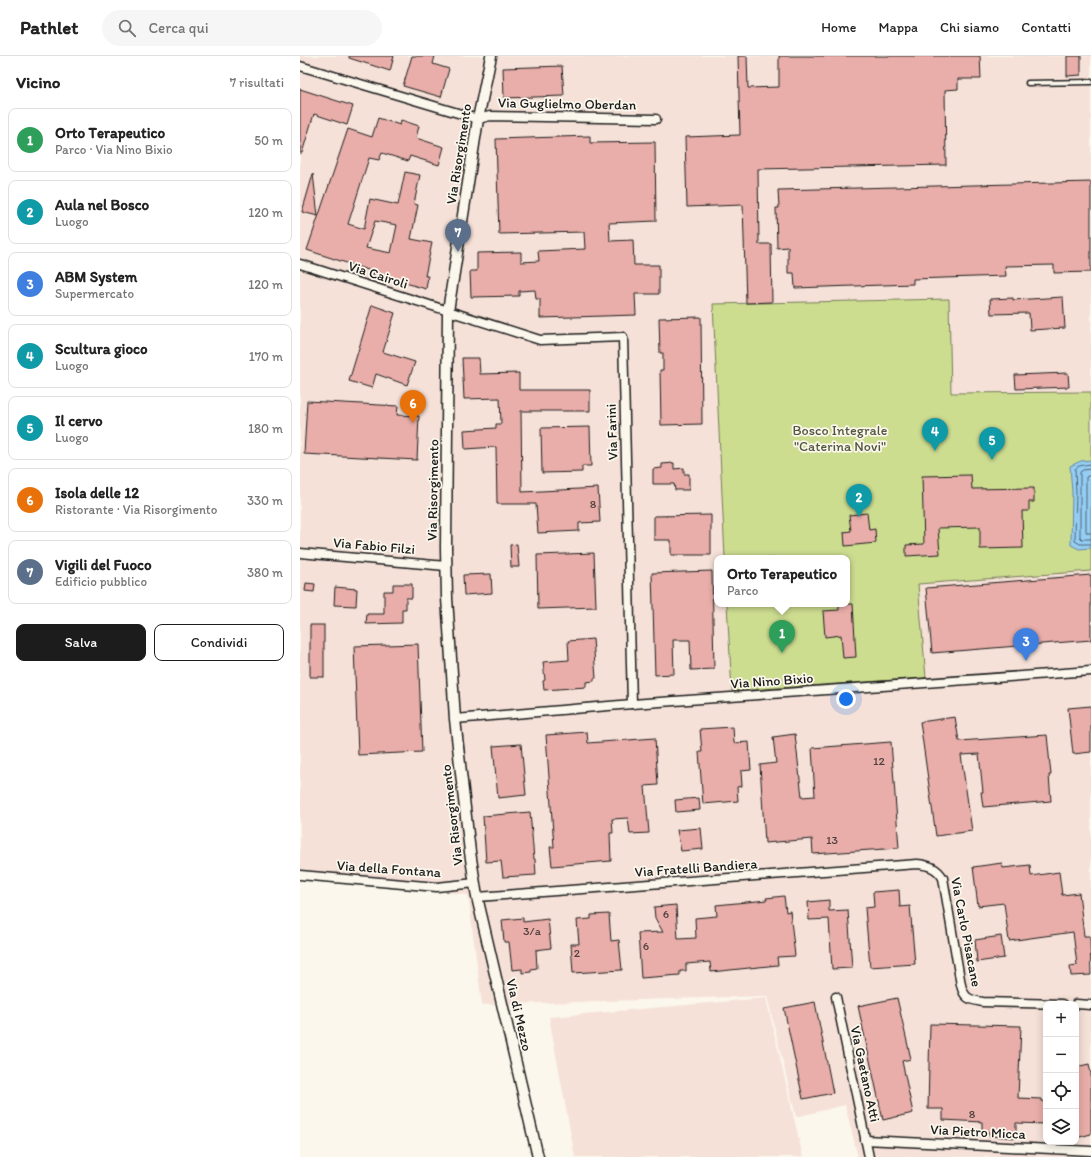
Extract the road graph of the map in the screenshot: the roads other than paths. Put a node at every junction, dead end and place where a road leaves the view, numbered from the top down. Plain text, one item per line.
1 (491, 56) edge
2 (300, 66) edge
3 (1091, 82) edge
4 (1028, 83) dead end
5 (478, 119) junction
6 (656, 119) dead end
7 (300, 264) edge
8 (448, 311) junction
9 (300, 553) edge
10 (446, 566) junction
11 (1091, 671) edge
12 (632, 704) junction
13 (456, 719) junction
14 (917, 864) joint
15 (300, 875) edge
16 (474, 881) junction
17 (477, 897) junction
18 (836, 997) dead end
19 (1043, 1004) edge
20 (1079, 1004) edge
21 (1091, 1005) edge
22 (865, 1140) junction
23 (1091, 1151) edge
24 (538, 1157) edge
25 (869, 1157) edge

1 - 5 street, Via Risorgimento
2 - 5 street
3 - 4 lane
5 - 6 street, Via Guglielmo Oberdan
5 - 8 street, Via Risorgimento
7 - 8 street, Via Cairoli
8 - 10 street, Via Risorgimento
8 - 12 street, Via Farini
9 - 10 street, Via Fabio Filzi
10 - 13 street, Via Risorgimento
11 - 12 street, Via Nino Bixio
12 - 13 street, Via Nino Bixio
13 - 16 street, Via Risorgimento
14 - 17 street, Via Fratelli Bandiera
14 - 19 street, Via Carlo Pisacane
15 - 16 street, Via della Fontana
16 - 17 street, Via di Mezzo
17 - 24 street, Via di Mezzo
18 - 22 street, Via Gaetano Atti
20 - 21 street
22 - 23 street, Via Pietro Micca
22 - 25 street, Via Gaetano Atti

